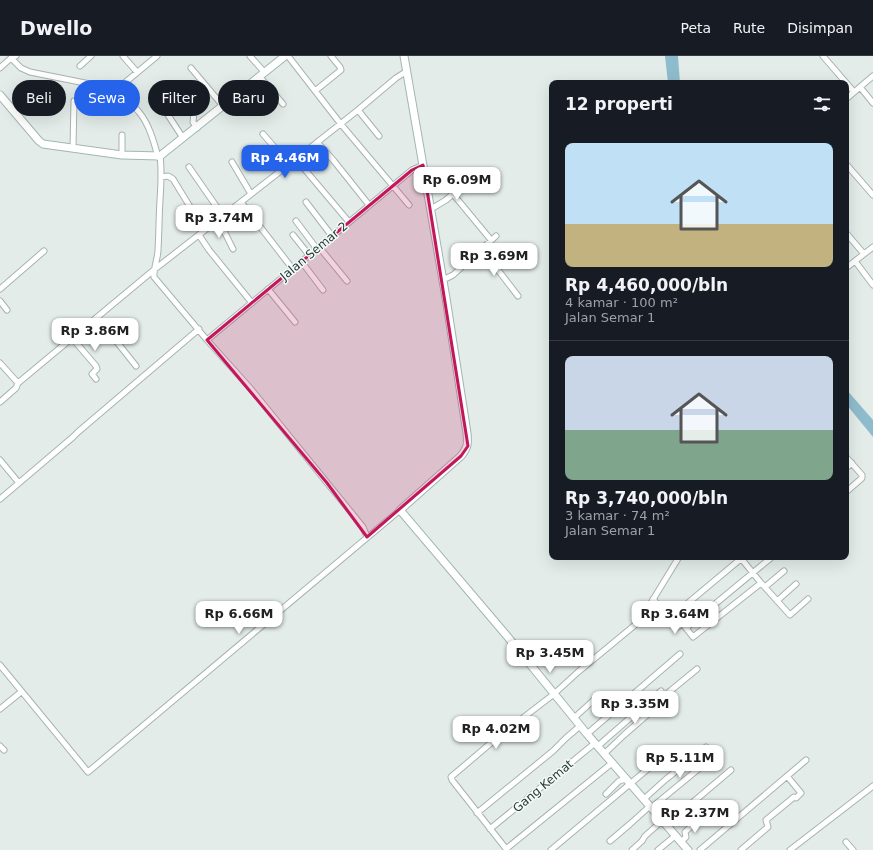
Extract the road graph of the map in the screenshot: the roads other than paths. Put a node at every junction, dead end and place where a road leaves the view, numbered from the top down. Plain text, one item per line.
1 (91, 56) edge
2 (123, 56) edge
3 (157, 56) edge
4 (250, 56) edge
5 (331, 56) edge
6 (404, 56) edge
7 (823, 56) edge
8 (14, 57) edge
9 (283, 57) edge
10 (80, 66) dead end
11 (0, 68) edge
12 (191, 68) dead end
13 (137, 72) junction
14 (405, 72) junction
15 (262, 75) junction
16 (873, 76) edge
17 (128, 80) edge
18 (256, 80) edge
19 (844, 80) edge
20 (74, 81) edge
21 (849, 86) edge
22 (860, 87) junction
23 (315, 91) junction
24 (854, 92) junction
25 (0, 95) edge
26 (849, 96) edge
27 (218, 100) edge
28 (74, 101) dead end
29 (873, 103) edge
30 (283, 104) dead end
31 (218, 110) edge
32 (358, 110) junction
33 (140, 115) edge
34 (169, 116) edge
35 (194, 116) edge
36 (340, 123) junction
37 (197, 128) junction
38 (262, 134) dead end
39 (122, 135) dead end
40 (380, 136) dead end
41 (183, 138) junction
42 (317, 142) junction
43 (73, 148) junction
44 (122, 155) junction
45 (159, 156) junction
46 (296, 159) junction
47 (232, 162) dead end
48 (289, 164) junction
49 (420, 166) junction
50 (189, 167) dead end
51 (849, 167) edge
52 (478, 172) dead end
53 (161, 177) junction
54 (393, 186) junction
55 (251, 194) junction
56 (453, 194) junction
57 (873, 195) edge
58 (242, 202) junction
59 (306, 202) dead end
60 (369, 205) junction
61 (408, 205) dead end
62 (431, 209) junction
63 (192, 210) dead end
64 (223, 216) junction
65 (216, 221) junction
66 (296, 221) dead end
67 (349, 222) junction
68 (199, 235) junction
69 (293, 235) dead end
70 (332, 236) junction
71 (496, 236) dead end
72 (849, 236) edge
73 (491, 240) junction
74 (873, 247) edge
75 (318, 248) junction
76 (233, 249) dead end
77 (482, 249) junction
78 (44, 251) dead end
79 (864, 254) junction
80 (309, 255) junction
81 (301, 261) junction
82 (855, 261) junction
83 (159, 266) junction
84 (849, 266) edge
85 (292, 268) junction
86 (442, 278) junction
87 (347, 281) dead end
88 (873, 285) edge
89 (0, 288) edge
90 (268, 289) junction
91 (323, 290) dead end
92 (518, 296) dead end
93 (0, 301) edge
94 (252, 303) junction
95 (7, 310) dead end
96 (97, 317) junction
97 (295, 322) dead end
98 (199, 329) junction
99 (72, 338) junction
100 (208, 340) junction
101 (0, 363) edge
102 (136, 366) dead end
103 (96, 379) dead end
104 (18, 383) junction
105 (0, 402) edge
106 (0, 460) edge
107 (849, 460) edge
108 (852, 463) junction
109 (849, 466) edge
110 (19, 483) junction
111 (849, 489) edge
112 (0, 499) edge
113 (400, 510) junction
114 (367, 537) junction
115 (678, 560) edge
116 (740, 560) edge
117 (743, 560) edge
118 (768, 560) edge
119 (784, 571) dead end
120 (753, 573) junction
121 (761, 583) junction
122 (796, 584) dead end
123 (765, 587) junction
124 (653, 599) junction
125 (808, 599) dead end
126 (777, 601) junction
127 (670, 618) junction
128 (686, 628) junction
129 (680, 654) dead end
130 (0, 665) edge
131 (697, 669) dead end
132 (660, 691) dead end
133 (21, 692) junction
134 (554, 694) junction
135 (597, 697) dead end
136 (0, 709) edge
137 (574, 718) junction
138 (580, 726) junction
139 (587, 734) junction
140 (596, 744) junction
141 (706, 747) dead end
142 (604, 754) junction
143 (806, 760) dead end
144 (708, 761) dead end
145 (612, 763) junction
146 (649, 768) dead end
147 (731, 770) dead end
148 (787, 776) junction
149 (628, 781) junction
150 (873, 786) edge
151 (606, 794) dead end
152 (644, 799) junction
153 (650, 807) junction
154 (477, 812) junction
155 (702, 817) dead end
156 (664, 823) junction
157 (490, 830) junction
158 (675, 836) junction
159 (610, 841) dead end
160 (681, 842) junction
161 (846, 842) dead end
162 (506, 850) edge
163 (551, 850) edge
164 (632, 850) edge
165 (658, 850) edge
166 (688, 850) edge
167 (700, 850) edge
168 (742, 850) edge
169 (790, 850) edge
170 (853, 850) edge

1 - 10 street
2 - 13 street
3 - 13 street
4 - 15 street
5 - 23 street
6 - 14 street
7 - 19 street
8 - 11 street
8 - 20 street
9 - 15 street
9 - 23 street
12 - 27 street
13 - 17 street
14 - 32 street
14 - 49 street
15 - 18 street
15 - 30 street
16 - 22 street
21 - 24 street
22 - 24 street
22 - 29 street
23 - 36 street
24 - 26 street
25 - 43 street
28 - 43 street
31 - 37 street
32 - 36 street
32 - 40 street
33 - 45 street
34 - 41 street
35 - 37 street
36 - 42 street
36 - 54 street
37 - 41 street
38 - 48 street
39 - 44 street
41 - 45 street
42 - 46 street
42 - 60 street
43 - 44 street
44 - 45 street
45 - 53 street
46 - 48 street
46 - 67 street
47 - 55 street
48 - 55 street
49 - 54 street, Jalan Semar 2
49 - 62 street
50 - 64 street
51 - 57 street
52 - 56 street
53 - 63 street
53 - 83 street
54 - 60 street, Jalan Semar 2
54 - 61 street
55 - 58 street
56 - 62 street
56 - 73 street
58 - 64 street
58 - 85 street
59 - 70 street
60 - 67 street, Jalan Semar 2
62 - 86 street
64 - 65 street
65 - 68 street
65 - 76 street
66 - 75 street
67 - 70 street, Jalan Semar 2
68 - 83 street
68 - 94 street
69 - 80 street
70 - 75 street, Jalan Semar 2
71 - 73 street
72 - 79 street
73 - 77 street
74 - 79 street
75 - 80 street, Jalan Semar 2
75 - 87 street
77 - 86 street
77 - 92 street
78 - 89 street
79 - 82 street
80 - 81 street, Jalan Semar 2
81 - 85 street, Jalan Semar 2
81 - 91 street
82 - 84 street
82 - 88 street
83 - 96 street
83 - 98 street
85 - 90 street, Jalan Semar 2
86 - 113 street
90 - 94 street, Jalan Semar 2
90 - 97 street
93 - 95 street
94 - 100 street, Jalan Semar 2
96 - 99 street
96 - 102 street
98 - 100 street
98 - 110 street
99 - 103 street
99 - 104 street
100 - 114 street
101 - 104 street
104 - 105 street
106 - 110 street
107 - 108 street
108 - 109 street
108 - 111 street
110 - 112 street
113 - 114 street
113 - 134 street
114 - 133 street
115 - 124 street
116 - 127 street
117 - 120 street
118 - 120 street
119 - 123 street
120 - 121 street
120 - 128 street
121 - 123 street
121 - 128 street
122 - 126 street
123 - 126 street
124 - 127 street
124 - 134 street
125 - 126 street
127 - 128 street
129 - 139 street
130 - 133 street
131 - 142 street
132 - 140 street, Gang Kemat
133 - 136 street
134 - 137 street
134 - 154 street
135 - 137 street
137 - 138 street
138 - 139 street
138 - 154 street
139 - 140 street
140 - 142 street
140 - 157 street, Gang Kemat
141 - 152 street
142 - 145 street
143 - 148 street
144 - 153 street
145 - 149 street
145 - 162 street
146 - 149 street
147 - 156 street
148 - 167 street
148 - 168 street
149 - 151 street
149 - 152 street
149 - 163 street
150 - 169 street
152 - 153 street
153 - 156 street
153 - 159 street
154 - 157 street
155 - 160 street
156 - 158 street
156 - 164 street
157 - 162 street
158 - 160 street
158 - 165 street
160 - 166 street
161 - 170 street

